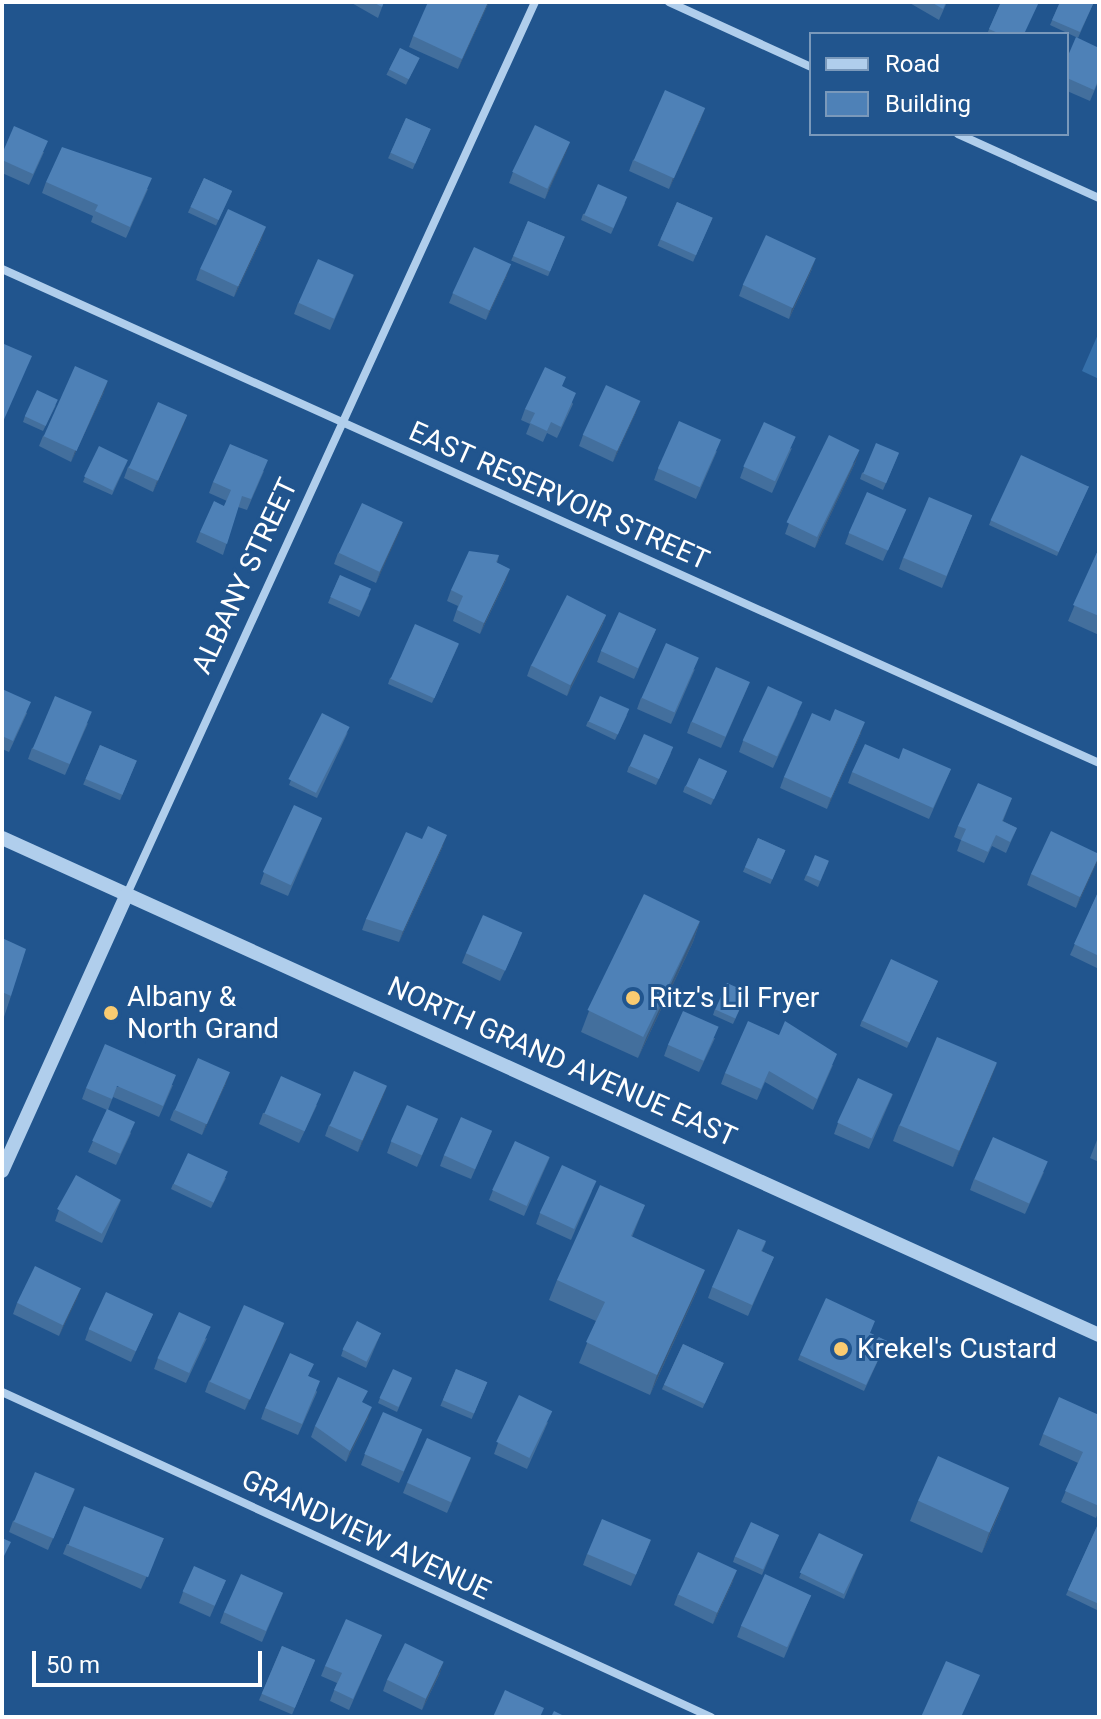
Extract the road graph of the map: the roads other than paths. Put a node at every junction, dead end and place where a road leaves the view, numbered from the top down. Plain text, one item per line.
1 (535, 2) edge
2 (669, 2) edge
3 (809, 66) edge
4 (962, 136) edge
5 (1099, 198) edge
6 (2, 269) edge
7 (343, 424) junction
8 (1099, 763) edge
9 (2, 838) edge
10 (127, 894) junction
11 (2, 1171) edge
12 (1099, 1335) edge
13 (2, 1392) edge
14 (711, 1717) edge

1 - 7 street, ALBANY STREET
2 - 3 street
4 - 5 street
6 - 7 street, EAST RESERVOIR STREET
7 - 8 street, EAST RESERVOIR STREET
7 - 10 street, ALBANY STREET
9 - 10 street, NORTH GRAND AVENUE EAST
10 - 11 street, ALBANY STREET
10 - 12 street, NORTH GRAND AVENUE EAST
13 - 14 street, GRANDVIEW AVENUE

